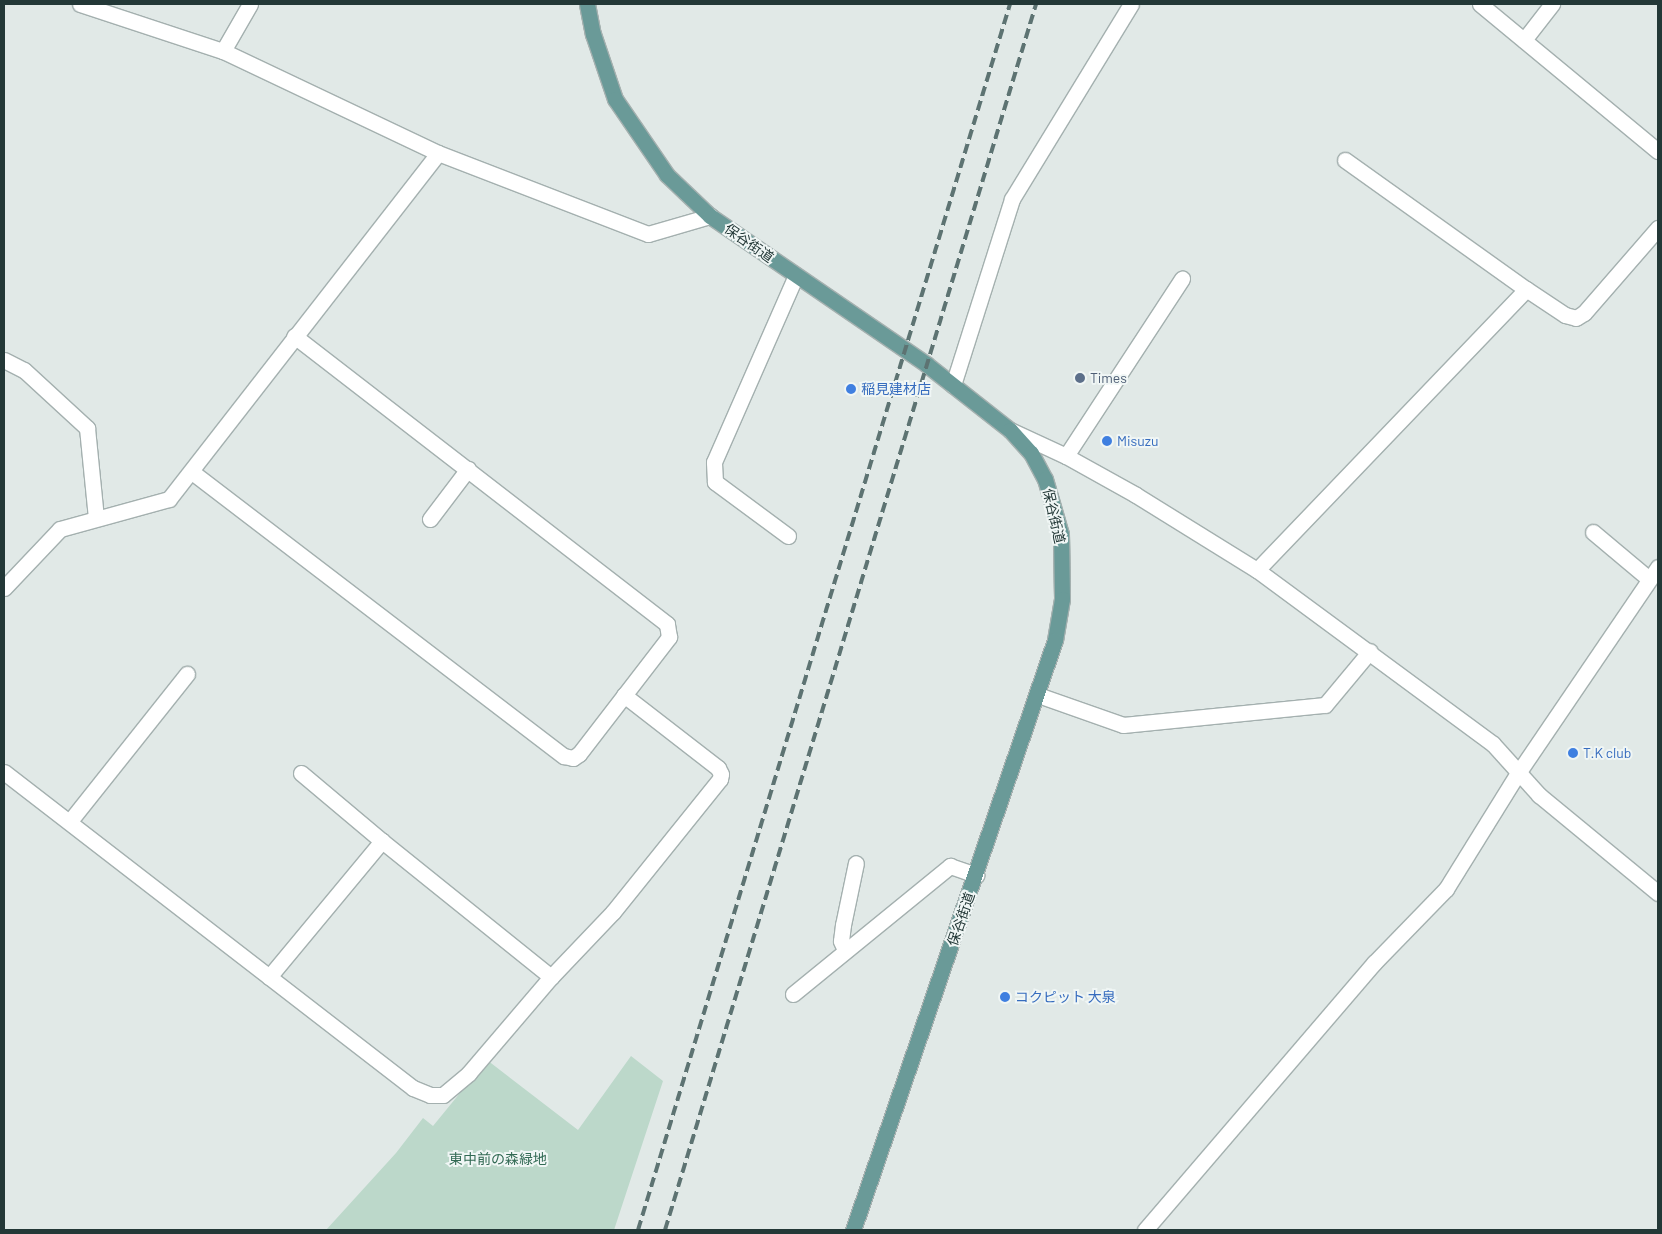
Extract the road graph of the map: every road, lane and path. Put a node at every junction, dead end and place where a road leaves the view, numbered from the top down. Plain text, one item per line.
1 (80, 4) edge
2 (250, 4) edge
3 (587, 4) edge
4 (1131, 4) edge
5 (1480, 4) edge
6 (1552, 4) edge
7 (1524, 40) junction
8 (223, 51) junction
9 (1658, 151) edge
10 (438, 153) junction
11 (1345, 160) dead end
12 (710, 216) junction
13 (1658, 228) edge
14 (796, 276) junction
15 (1182, 279) dead end
16 (1526, 289) junction
17 (294, 336) junction
18 (4, 360) edge
19 (954, 385) junction
20 (1010, 430) junction
21 (1066, 456) junction
22 (468, 470) junction
23 (192, 472) junction
24 (96, 518) junction
25 (430, 519) dead end
26 (1593, 532) dead end
27 (788, 536) dead end
28 (1257, 570) junction
29 (1654, 573) edge
30 (4, 588) edge
31 (1370, 651) junction
32 (187, 674) dead end
33 (624, 695) junction
34 (1038, 695) junction
35 (4, 772) edge
36 (1518, 773) junction
37 (301, 774) dead end
38 (70, 821) junction
39 (382, 841) junction
40 (856, 863) dead end
41 (976, 875) junction
42 (1658, 892) edge
43 (846, 950) junction
44 (551, 977) junction
45 (269, 978) junction
46 (793, 994) dead end
47 (854, 1230) edge
48 (1145, 1230) edge

1 - 8 street
2 - 8 street
3 - 12 main road, 保谷街道
4 - 19 street
5 - 7 street
6 - 7 street
7 - 9 street
8 - 10 street
10 - 12 street
10 - 17 street
11 - 16 street
12 - 14 main road, 保谷街道
13 - 16 street
14 - 19 main road, 保谷街道
14 - 27 street
15 - 21 street
16 - 28 street
17 - 22 street
17 - 23 street
18 - 24 street
19 - 20 main road, 保谷街道
20 - 21 street
20 - 34 main road, 保谷街道
21 - 28 street
22 - 25 street
22 - 33 street
23 - 24 street
23 - 33 street
24 - 30 street
26 - 29 street
28 - 31 street
29 - 36 street
31 - 34 street
31 - 36 street
32 - 38 street
33 - 44 street
34 - 41 main road, 保谷街道
35 - 38 street
36 - 42 street
36 - 48 street
37 - 39 street
38 - 45 street
39 - 44 street
39 - 45 street
40 - 43 street
41 - 43 street
41 - 47 main road, 保谷街道
43 - 46 street
44 - 45 street

